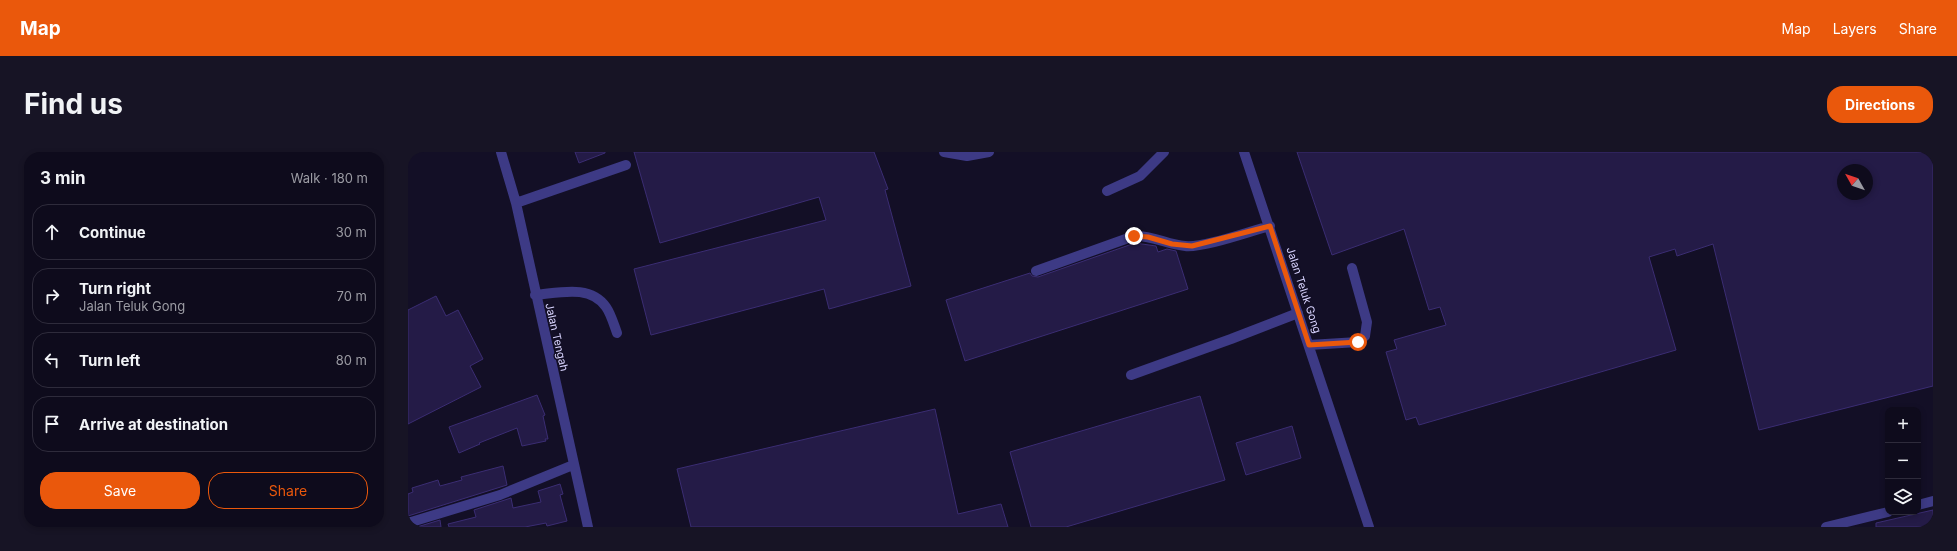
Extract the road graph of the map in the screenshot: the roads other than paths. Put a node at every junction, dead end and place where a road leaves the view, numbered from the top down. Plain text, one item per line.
1 (500, 152) edge
2 (944, 152) edge
3 (988, 152) edge
4 (1164, 152) edge
5 (1244, 152) edge
6 (626, 165) dead end
7 (1107, 191) dead end
8 (516, 203) junction
9 (1270, 226) junction
10 (1352, 268) dead end
11 (1036, 271) dead end
12 (535, 295) junction
13 (1298, 313) junction
14 (617, 333) dead end
15 (1309, 345) junction
16 (1131, 375) dead end
17 (573, 465) junction
18 (1933, 501) edge
19 (1921, 504) edge
20 (1885, 513) edge
21 (408, 523) edge
22 (588, 527) edge
23 (1369, 527) edge
24 (1826, 527) edge

1 - 8 street, Jalan Tengah
2 - 3 street
4 - 7 street
5 - 9 street, Jalan Teluk Gong
6 - 8 street
8 - 12 street, Jalan Tengah
9 - 11 street
9 - 13 street, Jalan Teluk Gong
10 - 15 street
12 - 14 street
12 - 17 street, Jalan Tengah
13 - 15 street, Jalan Teluk Gong
13 - 16 street
15 - 23 street, Jalan Teluk Gong
17 - 21 street
17 - 22 street, Jalan Tengah
18 - 19 street
20 - 24 street

